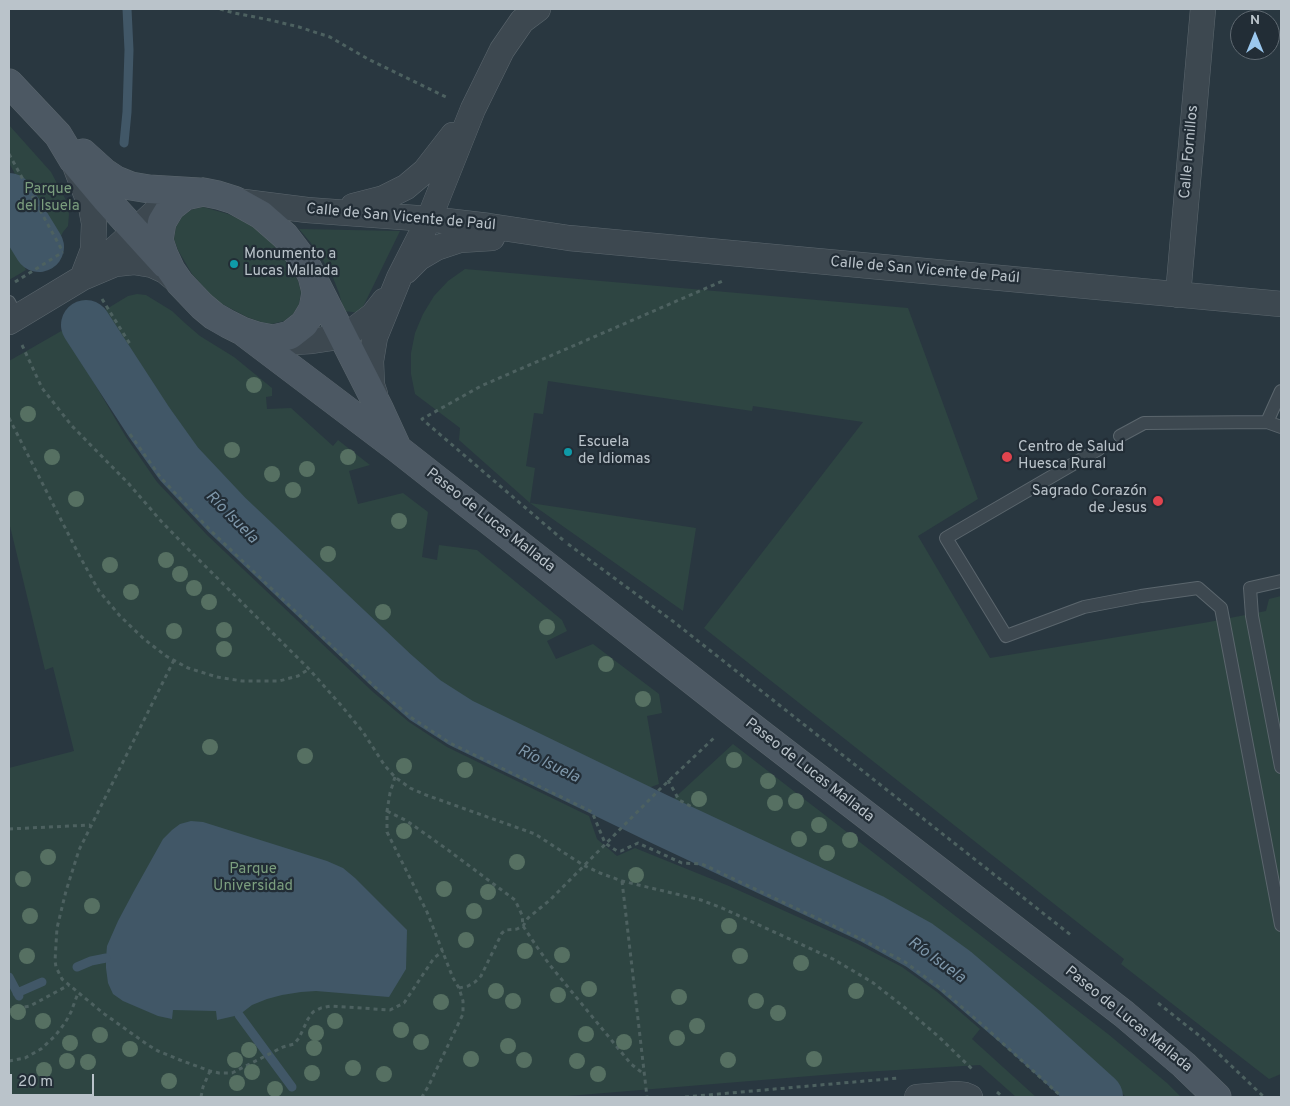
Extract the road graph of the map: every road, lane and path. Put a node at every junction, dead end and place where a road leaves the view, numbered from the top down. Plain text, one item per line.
1 (220, 9) edge
2 (538, 9) edge
3 (1203, 9) edge
4 (9, 83) edge
5 (473, 109) junction
6 (58, 135) junction
7 (9, 154) edge
8 (73, 160) junction
9 (194, 194) junction
10 (234, 200) junction
11 (307, 210) junction
12 (429, 219) junction
13 (134, 231) junction
14 (569, 238) junction
15 (64, 252) dead end
16 (56, 257) dead end
17 (312, 276) junction
18 (176, 277) junction
19 (732, 277) dead end
20 (82, 278) junction
21 (399, 278) junction
22 (9, 286) edge
23 (1178, 294) junction
24 (101, 296) dead end
25 (1281, 304) edge
26 (12, 314) edge
27 (242, 331) junction
28 (342, 335) junction
29 (273, 339) junction
30 (22, 344) dead end
31 (130, 344) dead end
32 (1281, 391) edge
33 (379, 408) junction
34 (9, 418) edge
35 (1267, 422) junction
36 (1281, 427) edge
37 (130, 434) dead end
38 (1120, 436) dead end
39 (398, 449) junction
40 (1099, 449) dead end
41 (1281, 581) edge
42 (174, 660) junction
43 (309, 670) junction
44 (722, 730) dead end
45 (1281, 767) edge
46 (395, 777) junction
47 (668, 780) junction
48 (694, 808) dead end
49 (387, 810) junction
50 (91, 825) junction
51 (9, 829) edge
52 (606, 842) junction
53 (583, 865) junction
54 (622, 880) junction
55 (1281, 925) edge
56 (523, 926) junction
57 (1075, 938) dead end
58 (443, 951) junction
59 (69, 985) junction
60 (459, 988) junction
61 (78, 993) junction
62 (1151, 997) dead end
63 (9, 1010) edge
64 (9, 1061) edge
65 (210, 1071) junction
66 (969, 1073) dead end
67 (645, 1075) junction
68 (912, 1087) edge
69 (996, 1091) dead end
70 (201, 1097) edge
71 (422, 1097) edge
72 (647, 1097) edge
73 (686, 1097) edge
74 (970, 1097) edge
75 (1003, 1097) edge
76 (1062, 1097) edge
77 (1217, 1097) edge
78 (1264, 1097) edge

1 - 5 path
2 - 5 street
3 - 23 street, Calle Fornillos
4 - 6 main road
5 - 11 street
5 - 12 street
6 - 8 main road
6 - 9 main road
7 - 15 path
8 - 13 main road
8 - 20 street
9 - 10 main road
9 - 13 street
9 - 18 main road
10 - 11 street, Calle de San Vicente de Paúl
10 - 17 main road
11 - 12 street, Calle de San Vicente de Paúl
12 - 14 street, Calle de San Vicente de Paúl
12 - 21 street
13 - 18 main road
13 - 20 street
14 - 21 street, Calle de San Vicente de Paúl
14 - 23 street, Calle de San Vicente de Paúl
16 - 22 path
17 - 28 main road, Paseo de Lucas Mallada
17 - 29 main road
18 - 20 street
18 - 27 main road
19 - 57 path
20 - 26 street
21 - 28 street, Calle de San Vicente de Paúl
21 - 33 street
23 - 25 street, Calle de San Vicente de Paúl
24 - 31 path
27 - 29 main road
27 - 39 main road, Paseo de Lucas Mallada
28 - 29 street, Calle de San Vicente de Paúl
28 - 33 main road, Paseo de Lucas Mallada
30 - 43 path
32 - 35 lane
33 - 39 main road, Paseo de Lucas Mallada
34 - 42 path
35 - 36 lane
35 - 38 lane
37 - 52 path
39 - 77 main road, Paseo de Lucas Mallada
40 - 55 lane
41 - 45 lane
42 - 43 path
42 - 50 path
43 - 46 path
44 - 47 path
46 - 49 path
46 - 53 path
47 - 48 path
47 - 52 path
49 - 56 path
49 - 58 path
50 - 51 path
50 - 59 path
52 - 53 path
52 - 76 path
53 - 54 path
53 - 56 path
54 - 66 path
54 - 67 path
56 - 60 path
56 - 67 path
58 - 60 path
58 - 65 path
59 - 61 path
59 - 63 path
60 - 71 path
61 - 64 path
61 - 65 path
62 - 78 path
65 - 70 path
67 - 72 path
68 - 73 path
68 - 74 street
69 - 75 path

